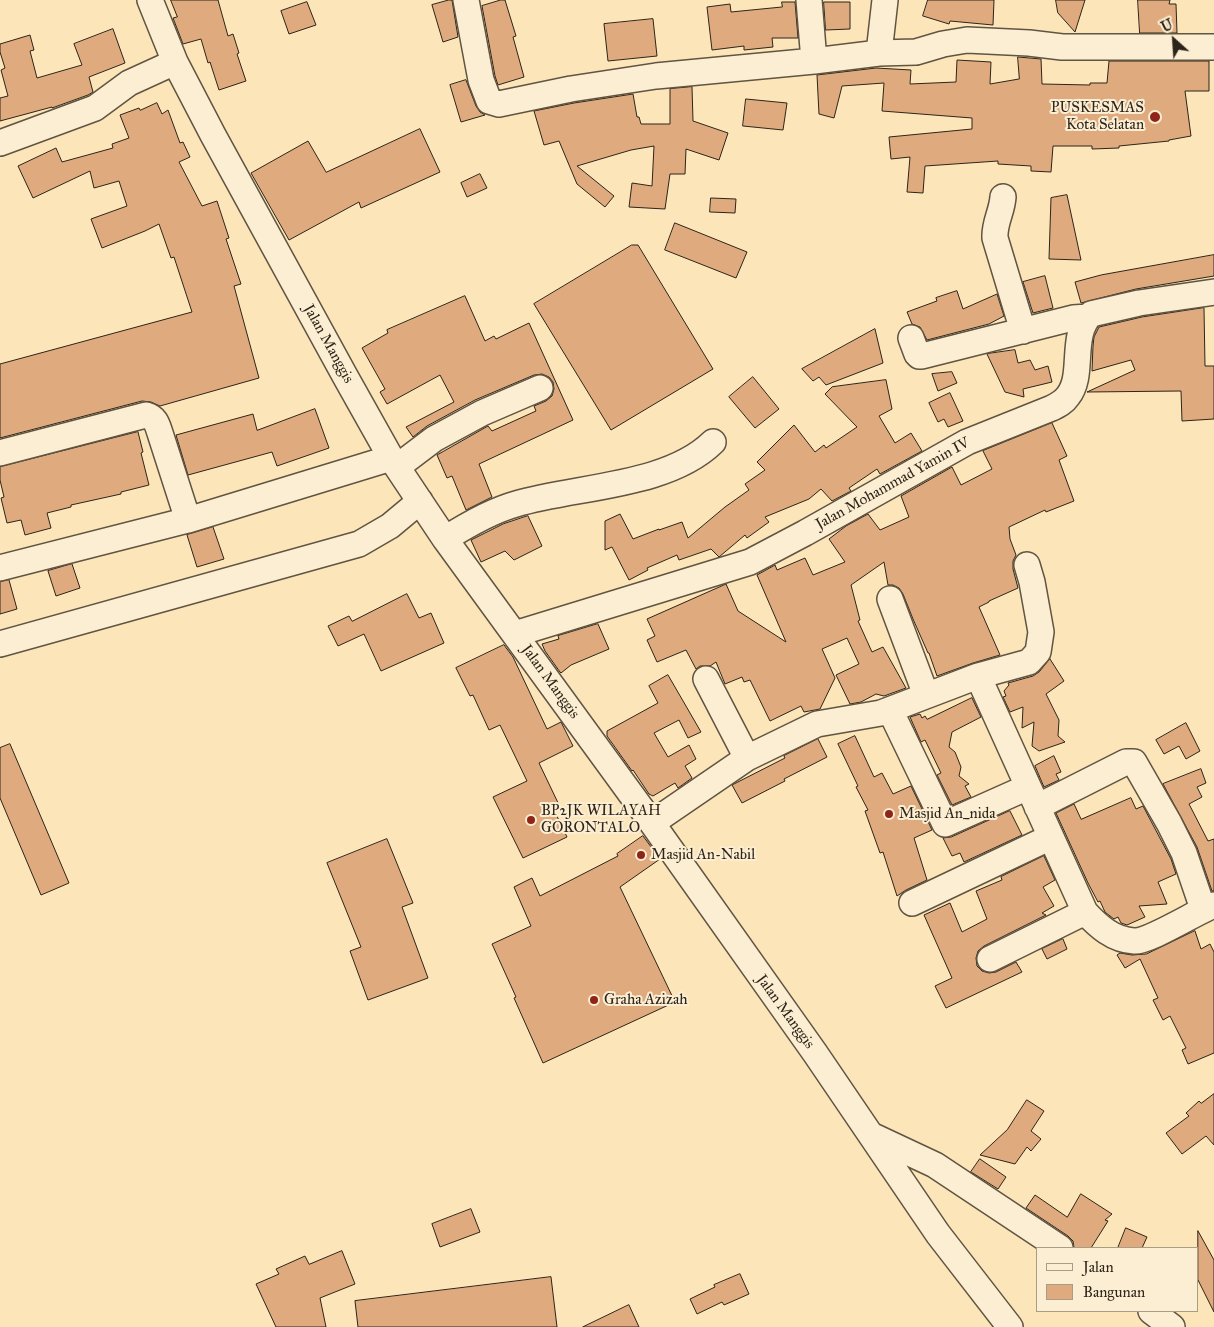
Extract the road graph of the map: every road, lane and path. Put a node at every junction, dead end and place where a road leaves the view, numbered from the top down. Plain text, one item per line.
1 (150, 0) edge
2 (466, 0) edge
3 (809, 0) edge
4 (886, 0) edge
5 (1214, 47) edge
6 (879, 53) junction
7 (814, 61) junction
8 (175, 62) junction
9 (0, 143) edge
10 (1003, 197) dead end
11 (1214, 292) edge
12 (1088, 317) junction
13 (1023, 331) junction
14 (911, 338) dead end
15 (540, 388) dead end
16 (713, 442) dead end
17 (0, 453) edge
18 (394, 462) junction
19 (420, 501) junction
20 (188, 520) junction
21 (445, 539) junction
22 (1027, 565) dead end
23 (0, 568) edge
24 (890, 599) dead end
25 (515, 634) junction
26 (0, 644) edge
27 (978, 676) junction
28 (706, 679) dead end
29 (926, 695) junction
30 (890, 710) junction
31 (747, 758) junction
32 (1032, 797) junction
33 (652, 823) junction
34 (1051, 837) junction
35 (912, 903) dead end
36 (1209, 907) edge
37 (1086, 912) junction
38 (990, 959) dead end
39 (872, 1135) junction
40 (1058, 1247) edge
41 (1153, 1312) edge
42 (1010, 1327) edge
43 (1172, 1327) edge

1 - 8 street, Jalan Manggis
2 - 7 street
3 - 7 street
4 - 6 street
5 - 6 street
6 - 7 street
8 - 9 street
8 - 18 street, Jalan Manggis
10 - 13 street
11 - 12 street
12 - 13 street
12 - 25 street, Jalan Mohammad Yamin IV
13 - 14 street
15 - 18 street
16 - 21 street
17 - 20 street
18 - 19 street, Jalan Manggis
18 - 20 street
19 - 21 street, Jalan Manggis
19 - 26 street
20 - 23 street
21 - 25 street, Jalan Manggis
22 - 27 street
24 - 29 street
25 - 33 street, Jalan Manggis
27 - 29 street
27 - 32 street
28 - 31 street
29 - 30 street
30 - 31 street
30 - 32 street
31 - 33 street
32 - 34 street
32 - 36 street
33 - 39 street, Jalan Manggis
34 - 35 street
34 - 37 street
36 - 37 street
37 - 38 street
39 - 40 street
39 - 42 street, Jalan Manggis
41 - 43 street

